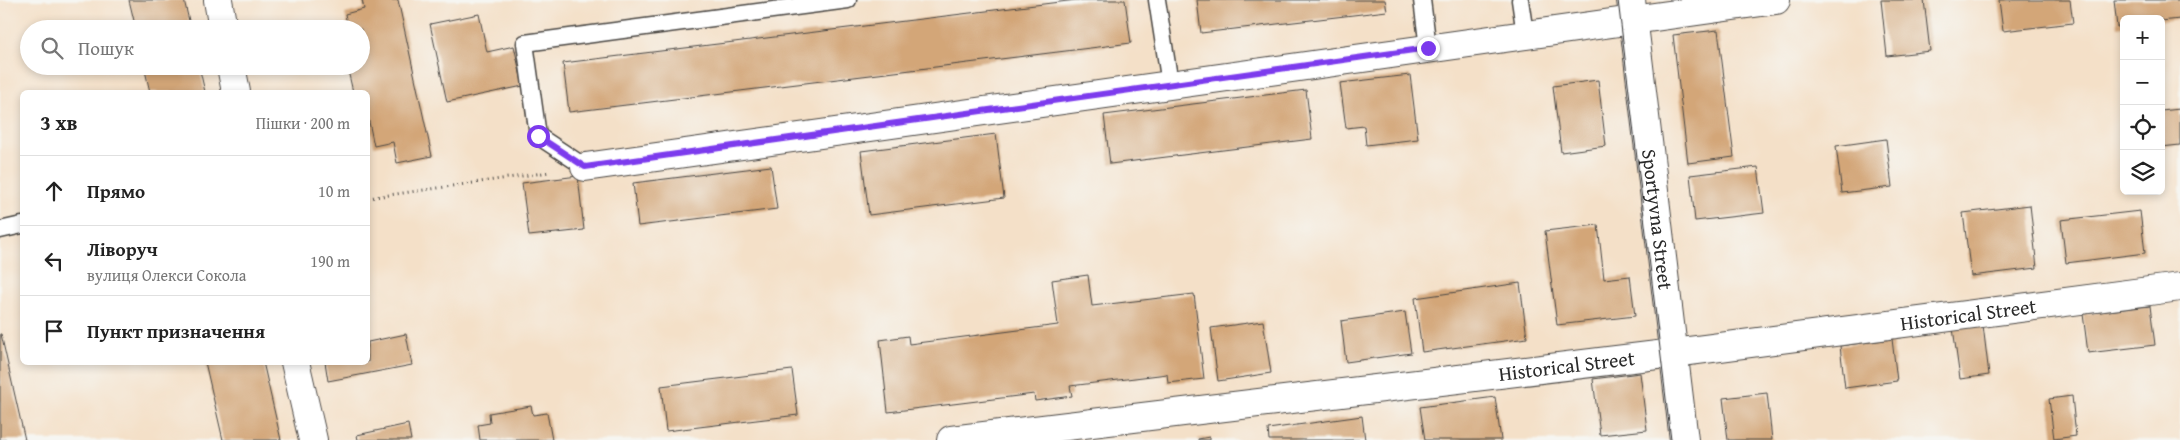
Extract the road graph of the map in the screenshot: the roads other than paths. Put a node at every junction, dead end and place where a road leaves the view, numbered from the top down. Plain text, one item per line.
1 (218, 0) edge
2 (848, 0) edge
3 (1157, 0) edge
4 (1422, 0) edge
5 (1520, 0) edge
6 (1776, 0) edge
7 (1632, 10) edge
8 (222, 20) edge
9 (1525, 34) junction
10 (1428, 48) junction
11 (233, 75) edge
12 (1170, 84) junction
13 (236, 90) edge
14 (585, 167) joint
15 (20, 225) edge
16 (0, 230) edge
17 (2180, 286) edge
18 (1674, 353) junction
19 (295, 365) edge
20 (313, 440) edge
21 (951, 440) edge
22 (1684, 440) edge

1 - 8 street
2 - 14 lane
3 - 12 lane
4 - 10 lane
5 - 9 lane
6 - 7 street
7 - 9 street
7 - 18 street, Sportyvna Street
9 - 10 street
10 - 12 street
11 - 13 street
12 - 14 street
15 - 16 lane
17 - 18 street, Historical Street
18 - 21 street, Historical Street
18 - 22 street, Sportyvna Street
19 - 20 street

